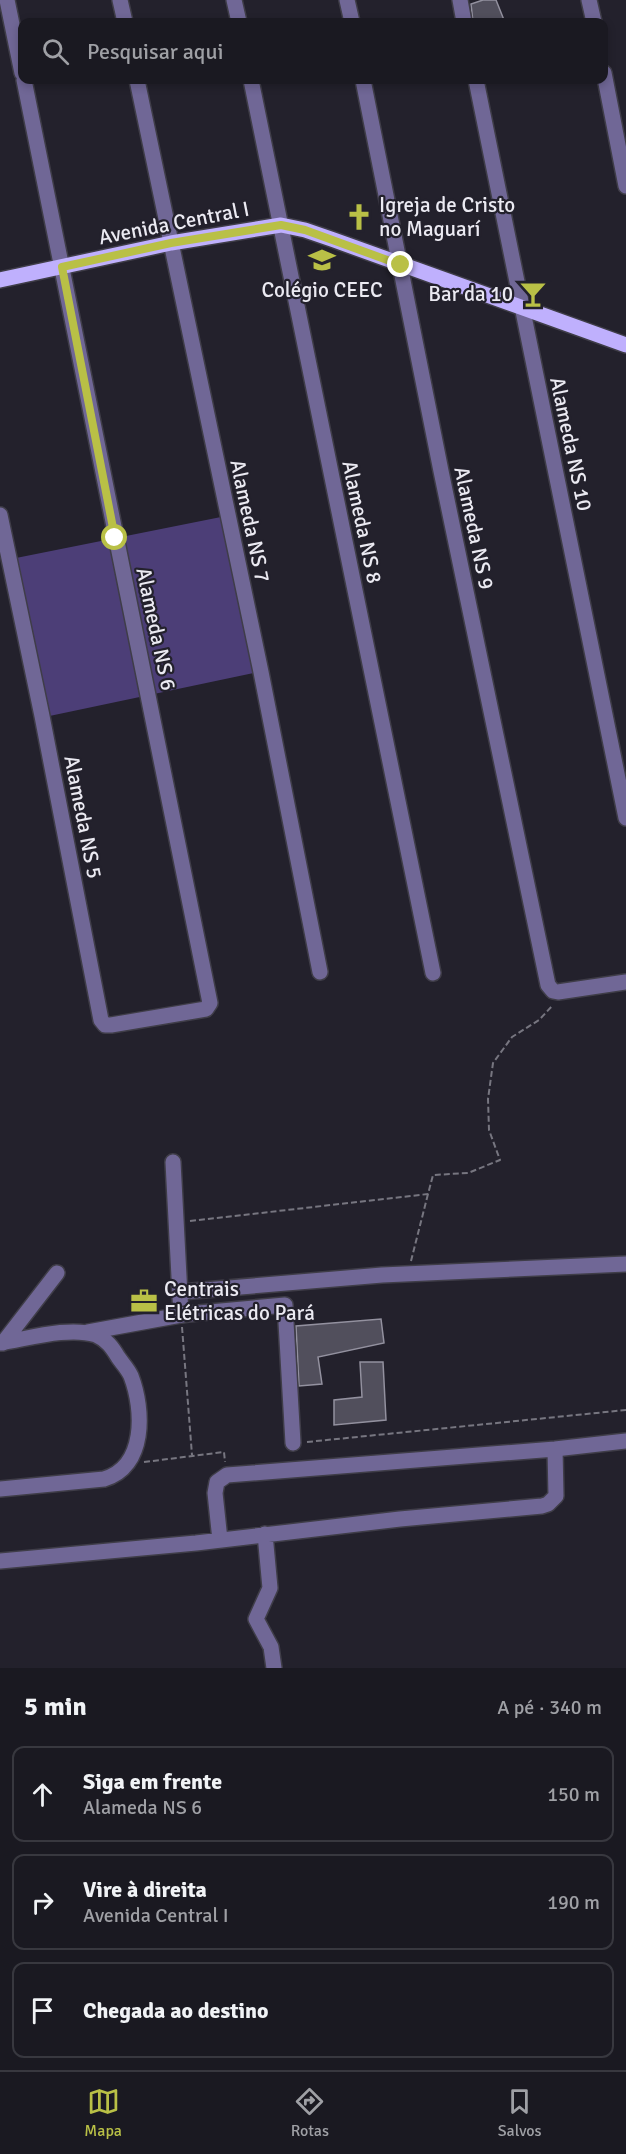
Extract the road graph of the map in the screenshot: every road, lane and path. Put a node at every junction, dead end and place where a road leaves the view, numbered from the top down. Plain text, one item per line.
1 (7, 0) edge
2 (120, 0) edge
3 (234, 0) edge
4 (347, 0) edge
5 (460, 0) edge
6 (589, 0) edge
7 (124, 18) edge
8 (238, 18) edge
9 (351, 18) edge
10 (463, 18) edge
11 (593, 18) edge
12 (18, 54) edge
13 (25, 84) edge
14 (138, 84) edge
15 (252, 84) edge
16 (364, 84) edge
17 (477, 84) edge
18 (607, 84) edge
19 (620, 124) edge
20 (626, 186) edge
21 (281, 225) junction
22 (171, 243) junction
23 (401, 265) junction
24 (62, 267) junction
25 (0, 280) edge
26 (522, 308) junction
27 (626, 345) edge
28 (0, 515) edge
29 (626, 818) edge
30 (320, 972) dead end
31 (433, 973) dead end
32 (626, 982) edge
33 (565, 992) junction
34 (206, 1009) joint
35 (173, 1162) dead end
36 (428, 1194) junction
37 (176, 1222) junction
38 (626, 1264) edge
39 (57, 1273) dead end
40 (408, 1275) junction
41 (181, 1292) junction
42 (184, 1317) junction
43 (85, 1332) junction
44 (1, 1343) edge
45 (626, 1410) edge
46 (626, 1441) edge
47 (292, 1443) joint
48 (555, 1449) junction
49 (192, 1455) junction
50 (127, 1464) junction
51 (226, 1475) junction
52 (0, 1489) edge
53 (265, 1534) junction
54 (220, 1540) junction
55 (0, 1561) edge
56 (274, 1668) edge

1 - 12 street
2 - 7 street
3 - 8 street
4 - 9 street
5 - 10 street
6 - 11 street
13 - 24 street, Alameda NS 6
14 - 22 street, Alameda NS 7
15 - 21 street, Alameda NS 8
16 - 23 street, Alameda NS 9
17 - 26 street, Alameda NS 10
18 - 19 street
19 - 20 street
21 - 22 main road, Avenida Central I
21 - 23 main road, Avenida Central I
21 - 31 street, Alameda NS 8
22 - 24 main road, Avenida Central I
22 - 30 street, Alameda NS 7
23 - 26 main road, Avenida Central I
23 - 33 street, Alameda NS 9
24 - 25 main road, Avenida Central I
24 - 34 street, Alameda NS 6
26 - 27 main road, Avenida Central I
26 - 29 street, Alameda NS 10
28 - 34 street, Alameda NS 5
32 - 33 street
33 - 36 path
35 - 37 street
36 - 37 path
36 - 40 path
37 - 41 street
38 - 40 street
39 - 44 street
40 - 41 street
41 - 42 street
42 - 43 street
42 - 47 street
42 - 49 path
43 - 44 street
43 - 50 street
45 - 47 path
46 - 48 street
48 - 51 street
48 - 53 street
49 - 50 path
49 - 51 path
50 - 52 street
51 - 54 street
53 - 54 street
53 - 56 street
54 - 55 street

